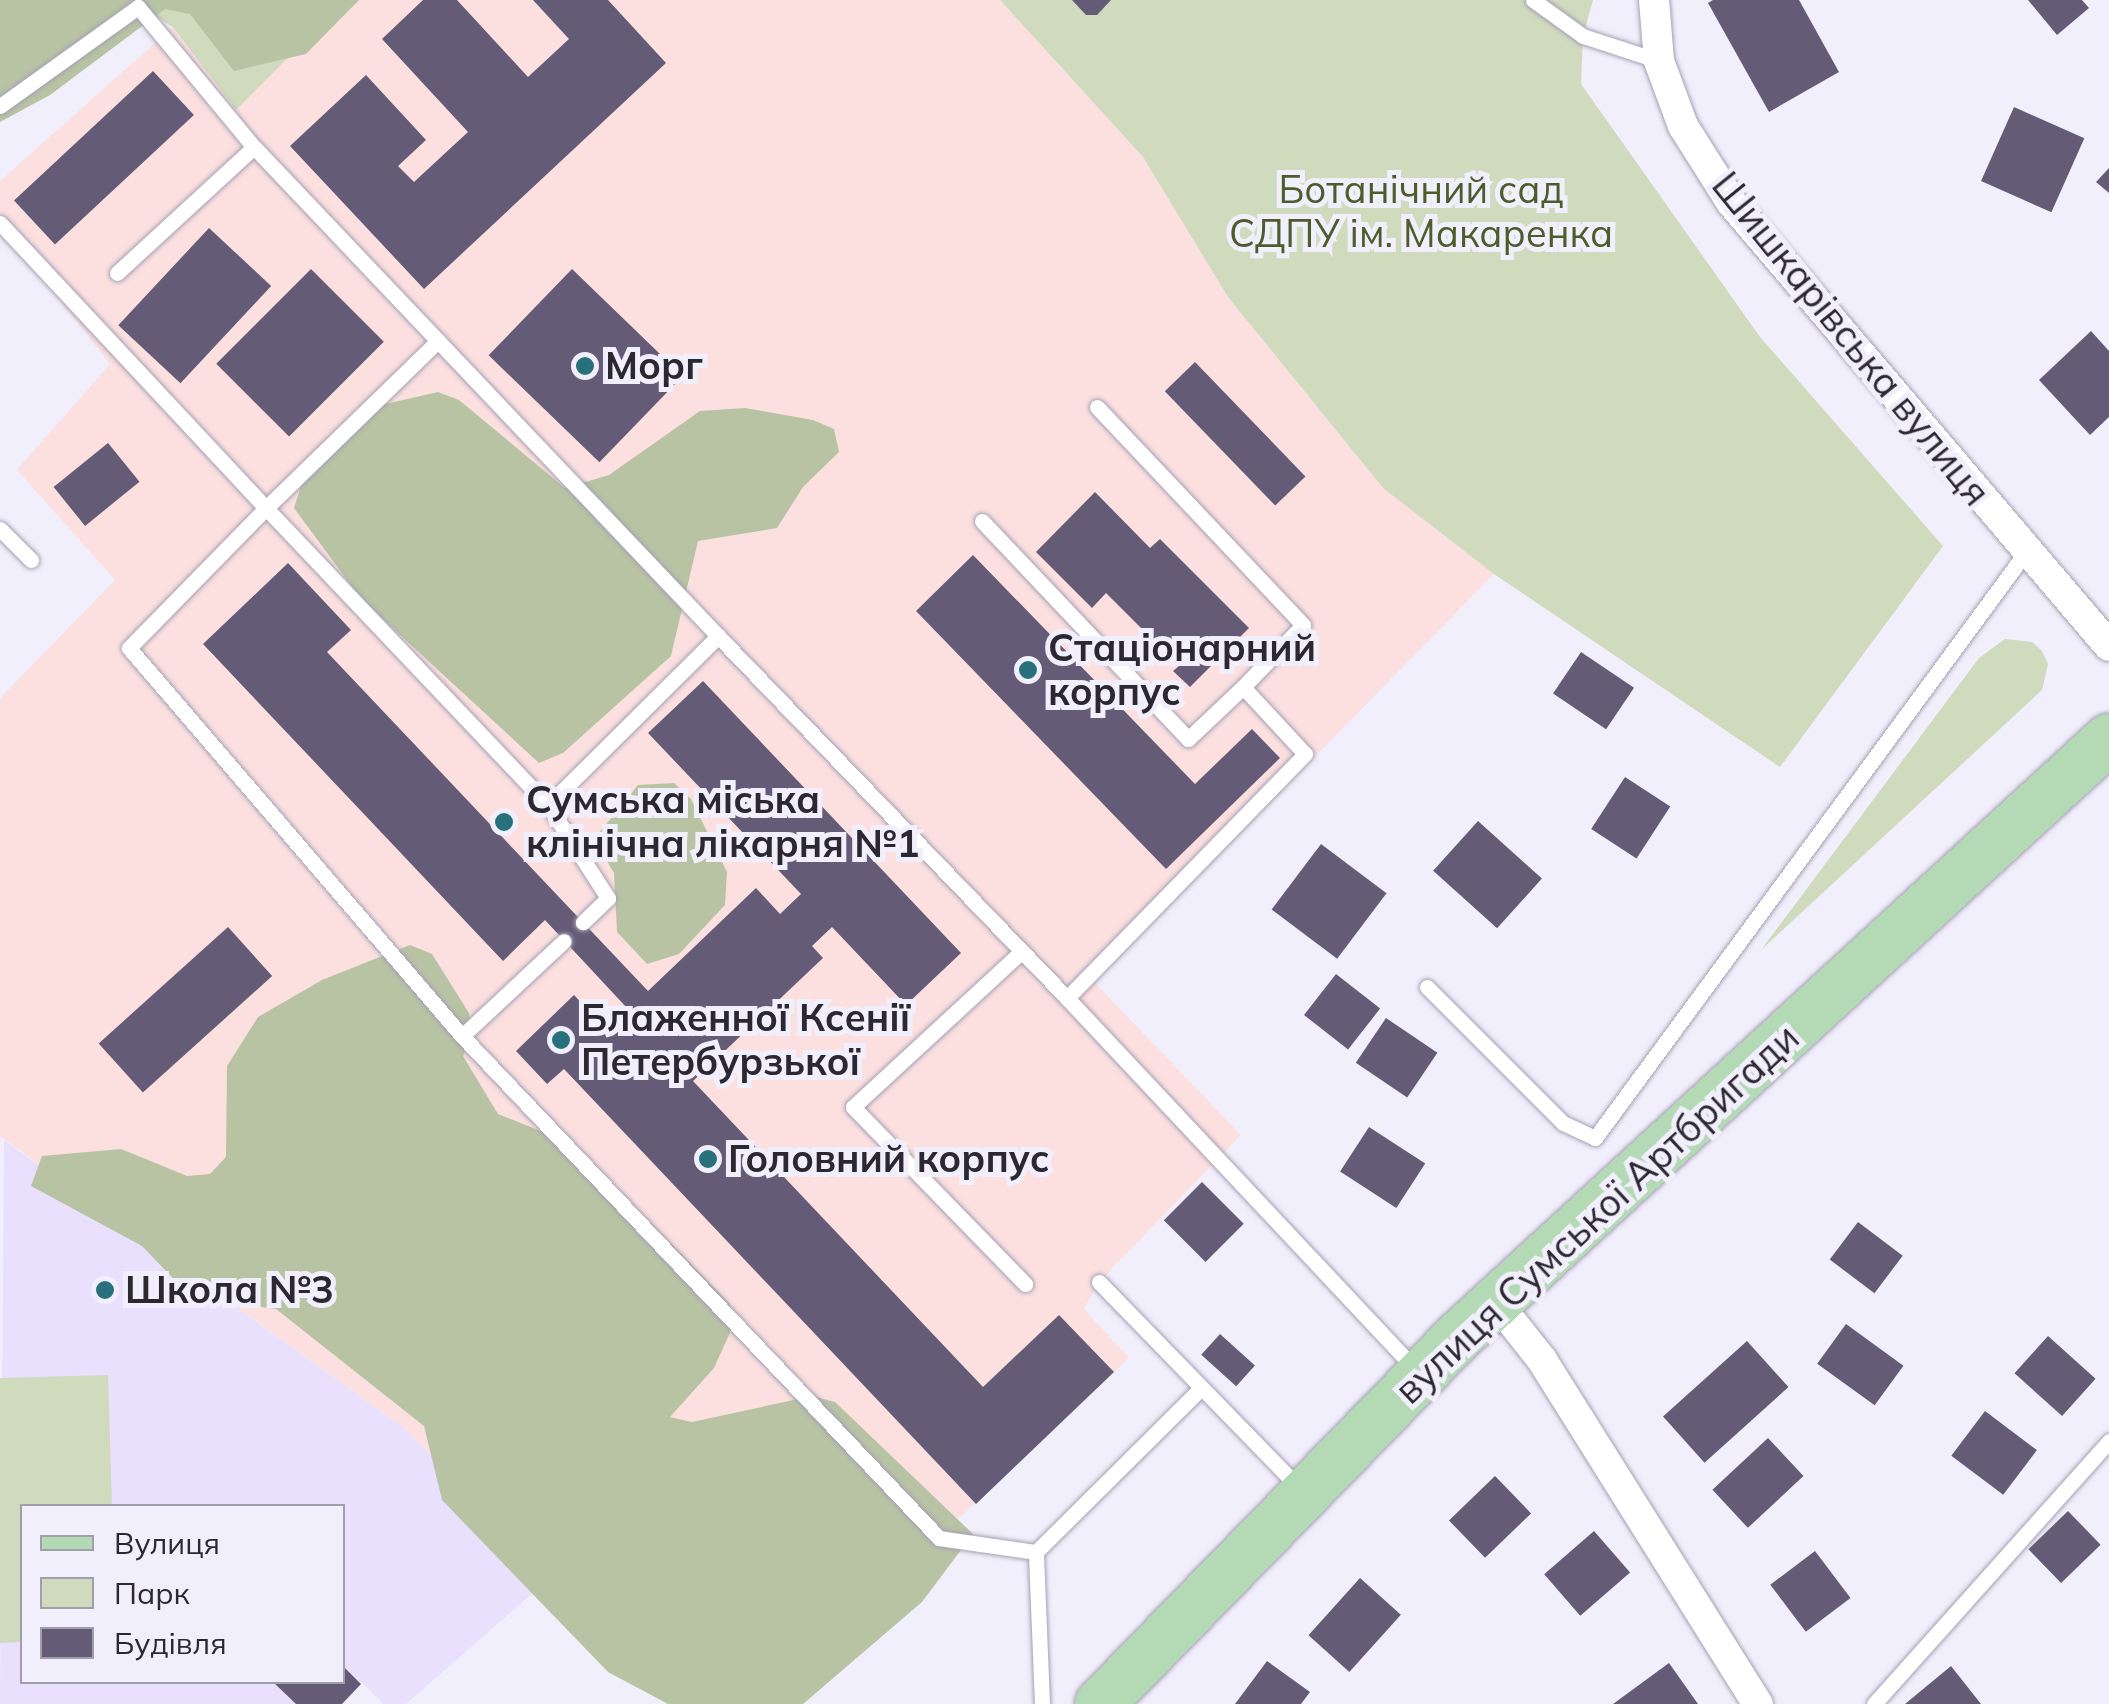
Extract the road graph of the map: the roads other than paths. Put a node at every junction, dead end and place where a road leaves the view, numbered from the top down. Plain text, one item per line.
1 (1533, 0) edge
2 (1654, 0) edge
3 (1660, 61) junction
4 (0, 106) edge
5 (254, 147) junction
6 (0, 222) edge
7 (118, 272) dead end
8 (438, 341) junction
9 (1097, 407) dead end
10 (266, 508) junction
11 (982, 521) dead end
12 (0, 529) edge
13 (2026, 552) junction
14 (30, 560) dead end
15 (718, 636) junction
16 (2109, 646) edge
17 (1243, 686) junction
18 (2109, 739) edge
19 (548, 805) junction
20 (583, 922) dead end
21 (564, 940) dead end
22 (1022, 952) junction
23 (1427, 987) dead end
24 (1067, 998) junction
25 (462, 1036) junction
26 (1099, 1282) dead end
27 (1025, 1284) dead end
28 (1496, 1303) junction
29 (1421, 1375) junction
30 (1200, 1389) junction
31 (2109, 1442) edge
32 (1305, 1495) junction
33 (1036, 1552) junction
34 (1042, 1704) edge
35 (1100, 1704) edge
36 (1758, 1704) edge
37 (1874, 1704) edge

1 - 3 lane
2 - 3 street, Шишкарівська вулиця
3 - 13 street, Шишкарівська вулиця
4 - 5 lane
5 - 7 lane
5 - 8 lane
6 - 10 lane
8 - 10 lane
8 - 15 lane
9 - 17 lane
10 - 19 lane
10 - 25 lane
11 - 17 lane
12 - 14 lane
13 - 16 street, Шишкарівська вулиця
13 - 23 lane
15 - 19 lane
15 - 22 lane
17 - 24 lane
18 - 28 main road, вулиця Сумської Артбригади
19 - 20 lane
21 - 25 lane
22 - 24 lane
22 - 27 lane
24 - 29 lane
25 - 33 lane
26 - 30 lane
28 - 29 main road, вулиця Сумської Артбригади
28 - 36 street
29 - 32 main road, вулиця Сумської Артбригади
30 - 32 lane
30 - 33 lane
31 - 37 lane
32 - 35 main road, вулиця Сумської Артбригади
33 - 34 lane

